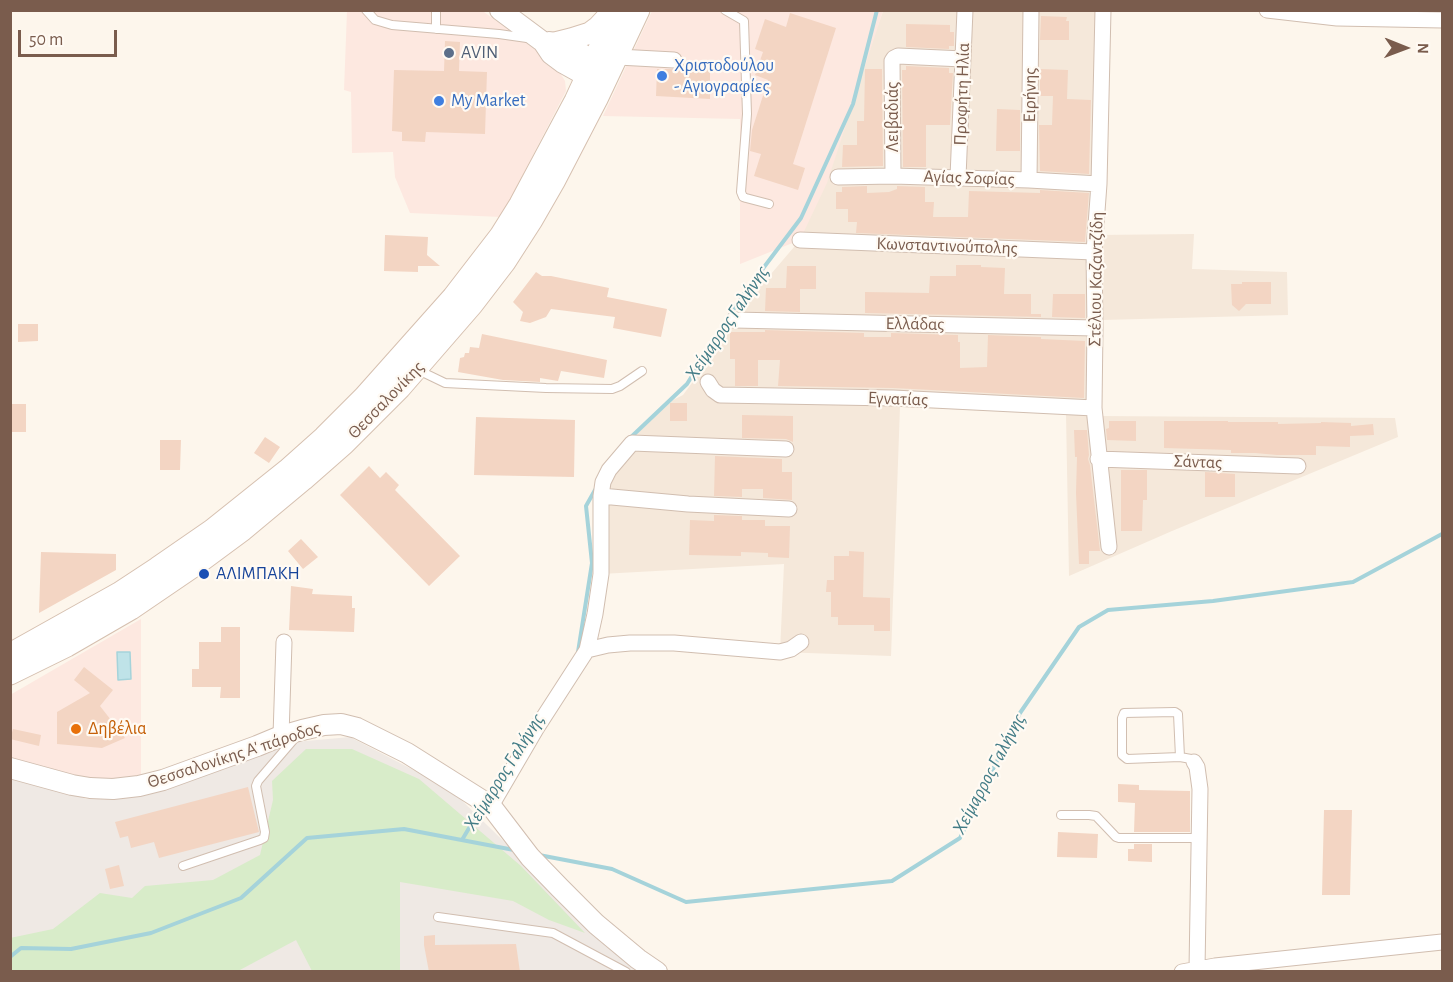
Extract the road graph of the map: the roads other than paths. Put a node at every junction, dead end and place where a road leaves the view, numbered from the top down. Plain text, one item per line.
1 (366, 10) edge
2 (436, 10) edge
3 (500, 10) edge
4 (615, 10) edge
5 (639, 10) edge
6 (725, 10) edge
7 (965, 10) edge
8 (1031, 10) edge
9 (1103, 10) edge
10 (1267, 10) edge
11 (1443, 20) edge
12 (436, 29) junction
13 (549, 42) junction
14 (963, 59) junction
15 (674, 60) dead end
16 (603, 70) junction
17 (893, 176) junction
18 (838, 177) dead end
19 (958, 177) junction
20 (1029, 180) junction
21 (1100, 184) junction
22 (769, 204) dead end
23 (800, 240) dead end
24 (1094, 252) junction
25 (734, 320) dead end
26 (1095, 328) junction
27 (417, 369) junction
28 (642, 371) dead end
29 (708, 382) dead end
30 (1094, 408) junction
31 (786, 449) dead end
32 (1098, 459) junction
33 (1298, 466) dead end
34 (601, 496) junction
35 (789, 509) dead end
36 (1108, 547) dead end
37 (284, 642) dead end
38 (801, 642) dead end
39 (13, 649) edge
40 (587, 650) junction
41 (10, 674) edge
42 (302, 729) junction
43 (281, 736) junction
44 (1187, 759) junction
45 (10, 768) edge
46 (491, 806) junction
47 (1062, 815) dead end
48 (1199, 838) junction
49 (183, 866) dead end
50 (438, 917) dead end
51 (1443, 942) edge
52 (1216, 969) edge
53 (1189, 970) edge
54 (626, 972) edge
55 (657, 972) edge

1 - 12 lane
2 - 12 lane
3 - 13 street
4 - 13 main road
4 - 16 main road, Θεσσαλονίκης
5 - 16 main road, Θεσσαλονίκης
6 - 22 lane
7 - 14 street, Προφήτη Ηλία
8 - 20 street, Ειρήνης
9 - 21 street, Στέλιου Καζαντζίδη
10 - 11 street
12 - 13 lane
13 - 16 street
14 - 17 street, Λειβαδιάς
14 - 19 street, Προφήτη Ηλία
15 - 16 street
16 - 27 main road, Θεσσαλονίκης
16 - 39 main road, Θεσσαλονίκης
17 - 18 street, Αγίας Σοφίας
17 - 19 street, Αγίας Σοφίας
19 - 20 street, Αγίας Σοφίας
20 - 21 street, Αγίας Σοφίας
21 - 24 street, Στέλιου Καζαντζίδη
23 - 24 street, Κωνσταντινούπολης
24 - 26 street, Στέλιου Καζαντζίδη
25 - 26 street, Ελλάδας
26 - 30 street, Στέλιου Καζαντζίδη
27 - 28 lane
27 - 41 main road, Θεσσαλονίκης
29 - 30 street, Εγνατίας
30 - 32 street, Στέλιου Καζαντζίδη
31 - 34 street
32 - 33 street, Σάντας
32 - 36 street, Στέλιου Καζαντζίδη
34 - 35 street
34 - 40 street
37 - 43 street
38 - 40 street
40 - 46 street
42 - 43 street, Θεσσαλονίκης Α' πάροδος
42 - 46 street, Θεσσαλονίκης Α' πάροδος
42 - 49 lane
43 - 45 street, Θεσσαλονίκης Α' πάροδος
44 - 44 lane
44 - 48 street
46 - 55 street, Θεσσαλονίκης Α' πάροδος
47 - 48 lane
48 - 53 street
50 - 54 lane
51 - 52 street
52 - 53 street

